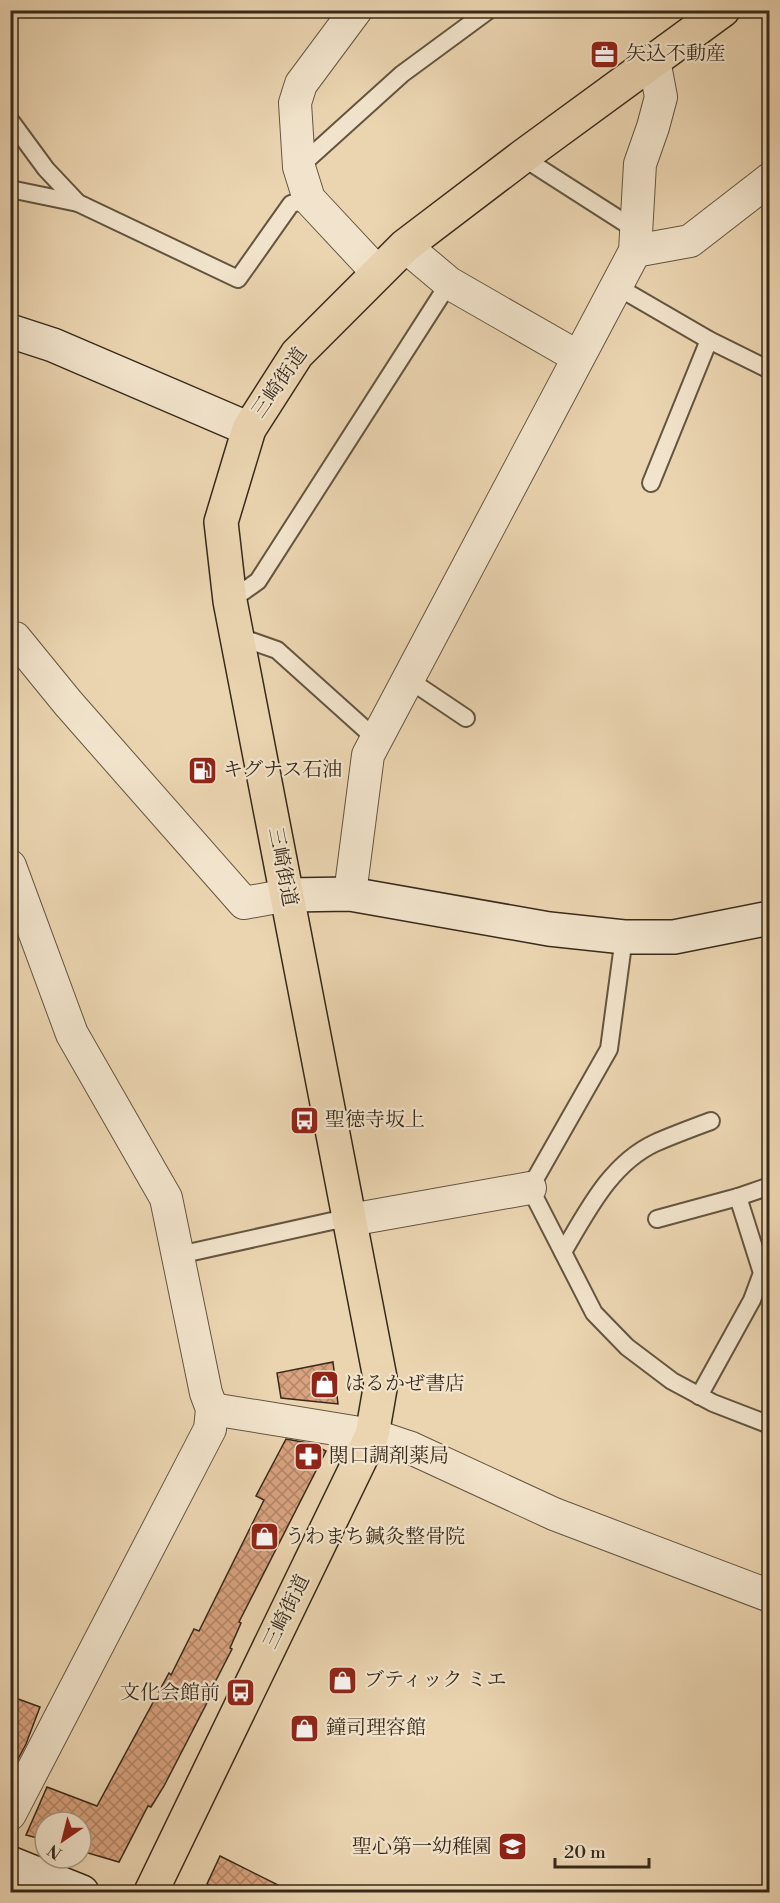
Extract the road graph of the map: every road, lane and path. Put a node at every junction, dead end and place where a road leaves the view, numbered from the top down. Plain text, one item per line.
1 (356, 10) edge
2 (489, 10) edge
3 (723, 10) edge
4 (654, 60) junction
5 (10, 120) edge
6 (522, 157) junction
7 (299, 167) junction
8 (770, 179) edge
9 (10, 189) edge
10 (309, 199) junction
11 (78, 203) junction
12 (636, 241) junction
13 (405, 246) junction
14 (378, 273) junction
15 (449, 284) junction
16 (616, 286) junction
17 (10, 331) edge
18 (709, 340) junction
19 (578, 357) junction
20 (770, 370) edge
21 (249, 429) junction
22 (651, 483) dead end
23 (230, 601) junction
24 (237, 636) junction
25 (10, 638) edge
26 (408, 679) junction
27 (466, 718) dead end
28 (376, 739) junction
29 (10, 866) edge
30 (350, 894) junction
31 (288, 895) junction
32 (770, 918) edge
33 (624, 937) junction
34 (711, 1121) dead end
35 (770, 1186) edge
36 (530, 1188) junction
37 (738, 1197) junction
38 (657, 1219) dead end
39 (350, 1220) junction
40 (563, 1252) junction
41 (179, 1255) junction
42 (699, 1396) junction
43 (212, 1409) junction
44 (770, 1425) edge
45 (372, 1435) junction
46 (770, 1596) edge
47 (10, 1814) edge
48 (10, 1863) edge
49 (82, 1893) edge
50 (151, 1893) edge

1 - 7 street
2 - 7 lane
3 - 4 main road, 三崎街道
4 - 6 main road, 三崎街道
4 - 12 street
5 - 11 lane
6 - 12 lane
6 - 13 main road, 三崎街道
7 - 10 street
8 - 12 street
9 - 11 lane
10 - 11 lane
10 - 14 street
12 - 16 street
13 - 14 main road, 三崎街道
13 - 15 street
14 - 21 main road, 三崎街道
15 - 19 street
15 - 23 lane
16 - 18 lane
16 - 19 street
17 - 21 street
18 - 20 lane
18 - 22 lane
19 - 26 street
21 - 23 main road, 三崎街道
23 - 24 main road, 三崎街道
24 - 28 lane
24 - 31 main road, 三崎街道
25 - 31 street
26 - 27 lane
26 - 28 street
28 - 30 street
29 - 41 street
30 - 31 street
30 - 33 street
31 - 39 main road, 三崎街道
32 - 33 street
33 - 36 lane
34 - 40 lane
35 - 37 lane
36 - 39 street
36 - 40 lane
37 - 38 lane
37 - 42 lane
39 - 41 lane
39 - 45 main road, 三崎街道
40 - 42 lane
41 - 43 street
42 - 44 lane
43 - 45 street
43 - 47 street
45 - 46 street
45 - 50 main road, 三崎街道
48 - 49 street

